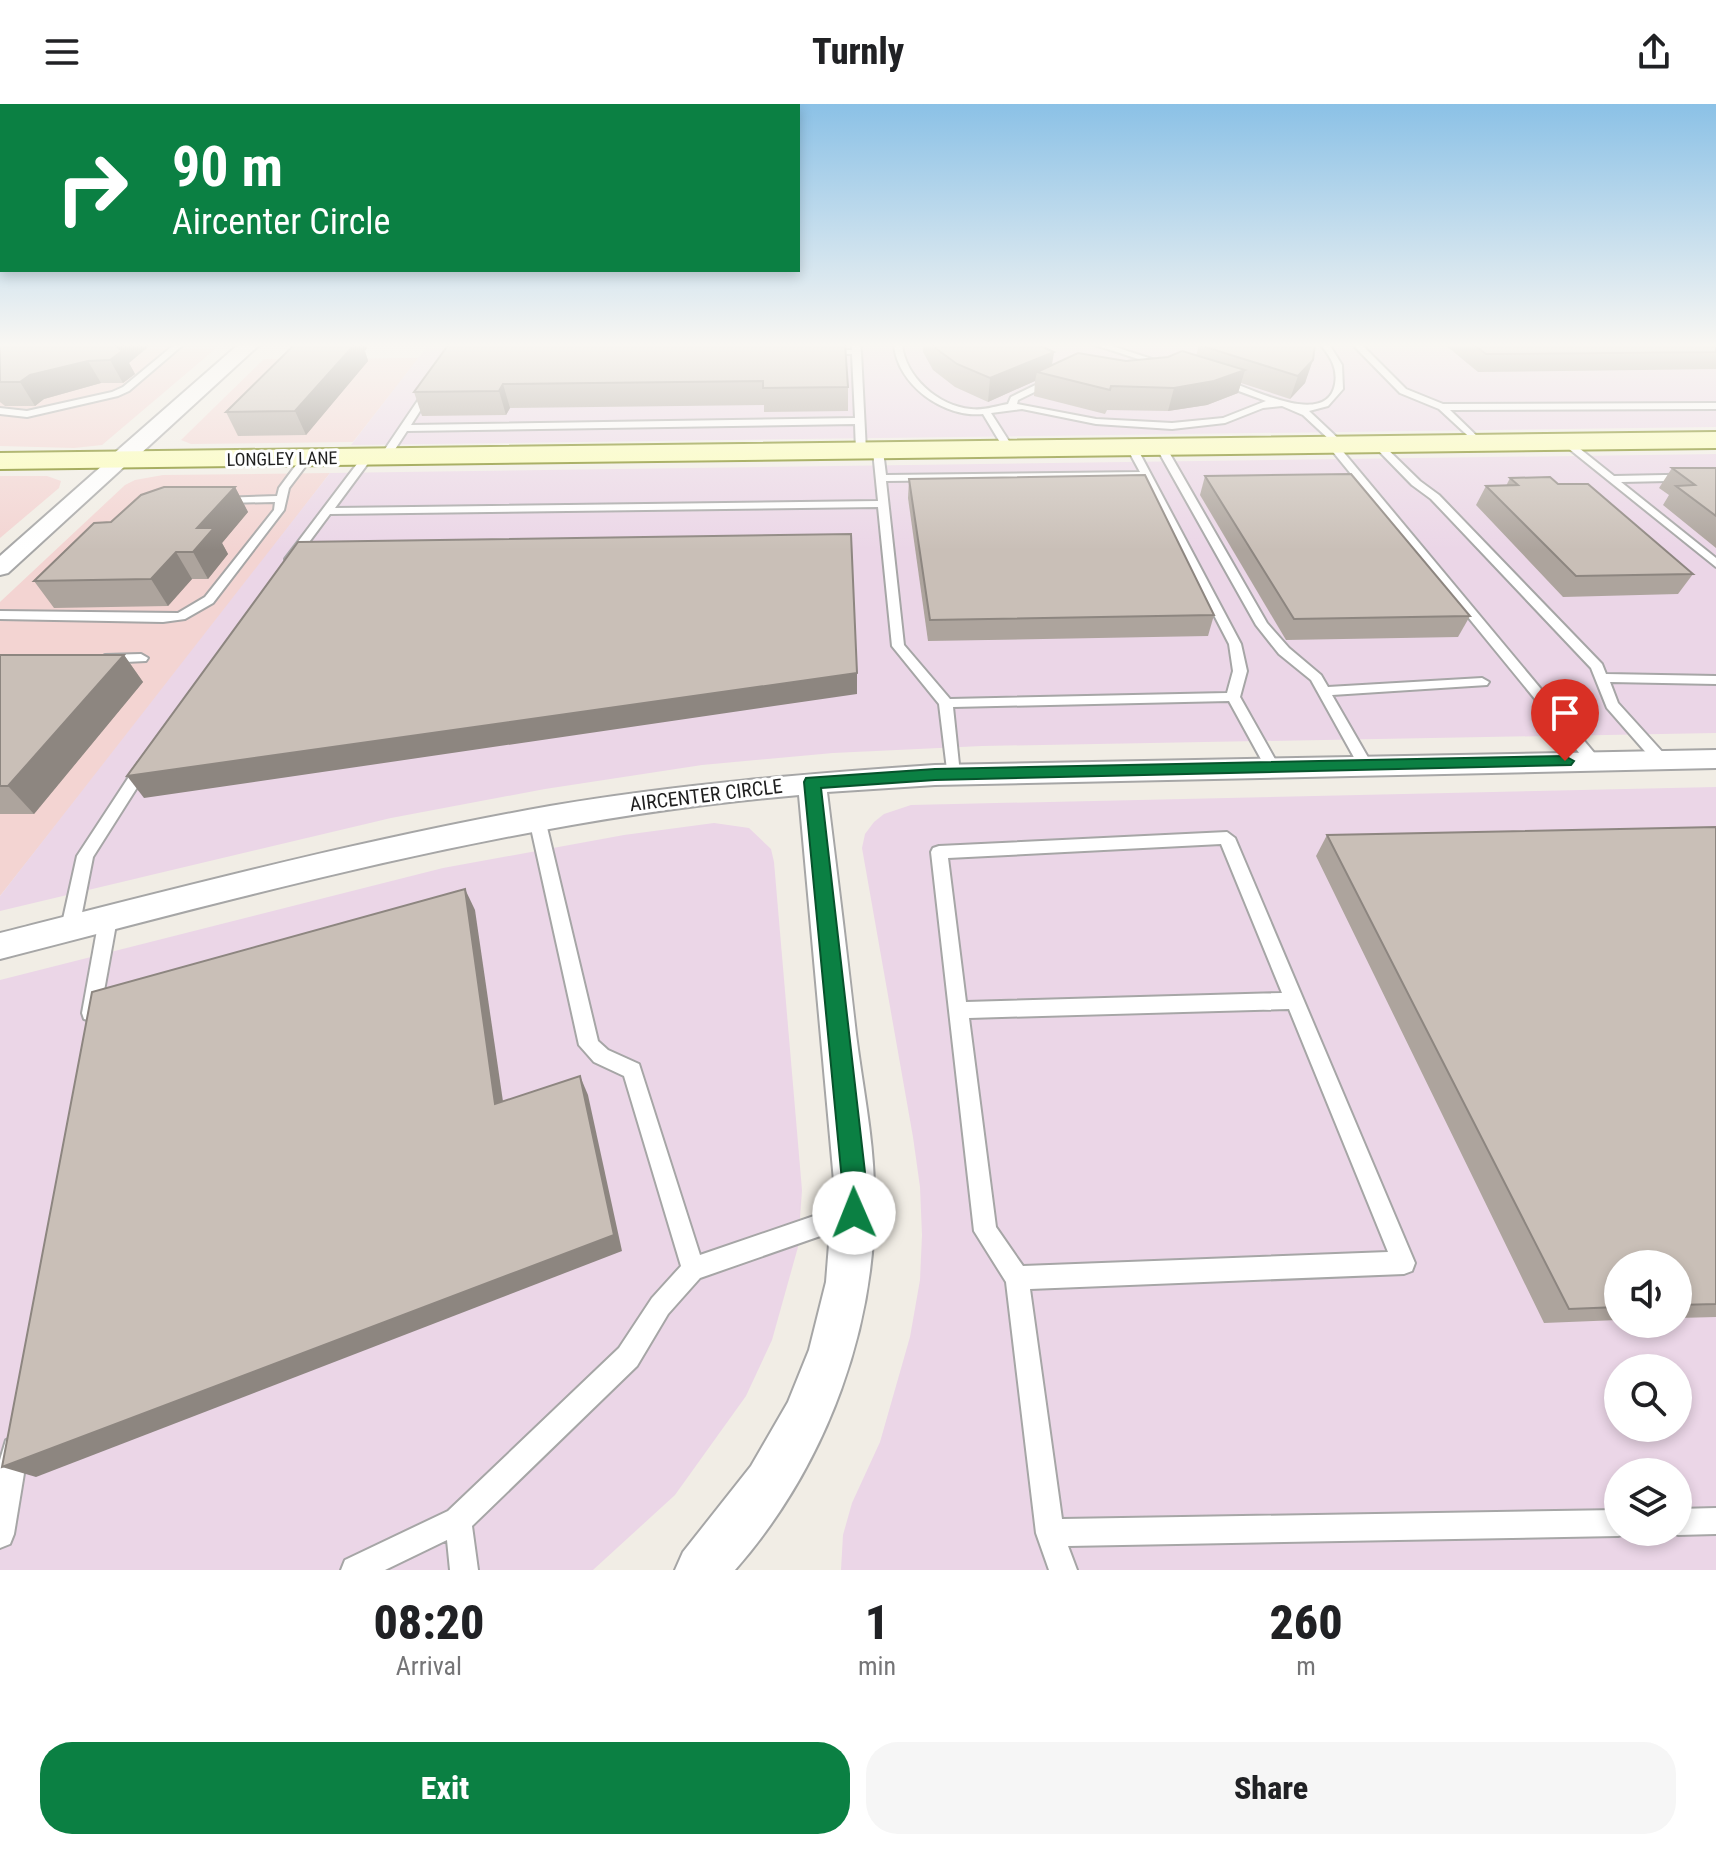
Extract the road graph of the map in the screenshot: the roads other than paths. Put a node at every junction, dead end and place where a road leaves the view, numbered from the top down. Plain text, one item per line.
1 (174, 412) edge
2 (414, 412) edge
3 (860, 412) edge
4 (980, 412) edge
5 (1049, 412) edge
6 (1243, 412) edge
7 (1305, 412) edge
8 (1448, 412) edge
9 (987, 413) joint
10 (860, 421) junction
11 (625, 424) junction
12 (404, 428) junction
13 (1716, 440) edge
14 (1566, 442) junction
15 (1479, 443) junction
16 (1377, 444) junction
17 (1336, 445) junction
18 (1161, 447) junction
19 (1132, 448) junction
20 (1009, 449) junction
21 (614, 454) junction
22 (376, 458) junction
23 (306, 459) junction
24 (873, 460) junction
25 (0, 461) edge
26 (119, 461) junction
27 (1144, 475) junction
28 (1716, 477) edge
29 (1611, 479) junction
30 (1348, 482) edge
31 (1363, 482) junction
32 (1183, 485) junction
33 (1198, 485) dead end
34 (282, 499) junction
35 (209, 500) edge
36 (883, 504) junction
37 (327, 511) junction
38 (1716, 564) edge
39 (0, 568) edge
40 (282, 571) edge
41 (41, 605) edge
42 (0, 615) edge
43 (29, 615) junction
44 (141, 658) dead end
45 (95, 659) edge
46 (1602, 678) junction
47 (1716, 680) edge
48 (1482, 682) dead end
49 (1324, 691) junction
50 (1233, 697) junction
51 (946, 703) junction
52 (1716, 759) edge
53 (1661, 760) junction
54 (147, 761) edge
55 (1594, 761) junction
56 (1366, 766) junction
57 (1273, 768) junction
58 (953, 774) junction
59 (812, 782) junction
60 (537, 819) junction
61 (108, 919) junction
62 (70, 928) junction
63 (0, 946) edge
64 (1295, 1001) junction
65 (957, 1010) junction
66 (86, 1042) edge
67 (854, 1213) junction
68 (693, 1269) junction
69 (1017, 1278) junction
70 (19, 1427) edge
71 (458, 1521) junction
72 (1716, 1521) edge
73 (1692, 1522) edge
74 (1604, 1523) edge
75 (1050, 1533) junction
76 (0, 1534) edge
77 (720, 1563) edge
78 (355, 1570) edge
79 (464, 1570) edge
80 (1063, 1570) edge

1 - 26 street
2 - 12 lane
3 - 10 lane
4 - 9 lane
5 - 6 lane
7 - 17 lane
8 - 15 lane
9 - 20 lane
10 - 11 lane
10 - 24 lane
11 - 12 lane
11 - 21 lane
12 - 22 lane
13 - 14 main road, LONGLEY LANE
14 - 15 main road, LONGLEY LANE
14 - 29 lane
15 - 16 main road, LONGLEY LANE
16 - 17 main road, LONGLEY LANE
16 - 46 lane
17 - 18 main road, LONGLEY LANE
17 - 31 lane
18 - 19 main road, LONGLEY LANE
18 - 32 lane
19 - 20 main road, LONGLEY LANE
19 - 27 lane
20 - 24 main road, LONGLEY LANE
21 - 22 main road, LONGLEY LANE
21 - 24 main road, LONGLEY LANE
22 - 23 main road, LONGLEY LANE
22 - 37 lane
23 - 26 main road, LONGLEY LANE
23 - 34 lane
24 - 27 lane
24 - 36 lane
25 - 26 main road, LONGLEY LANE
26 - 39 street
27 - 50 lane
28 - 29 lane
29 - 38 lane
30 - 31 lane
31 - 55 lane
32 - 33 lane
32 - 49 lane
34 - 35 lane
34 - 43 lane
36 - 37 lane
36 - 51 lane
37 - 40 lane
41 - 43 lane
42 - 43 lane
44 - 45 lane
46 - 47 lane
46 - 53 lane
48 - 49 lane
49 - 56 lane
50 - 51 lane
50 - 57 lane
51 - 58 lane
52 - 53 street, AIRCENTER CIRCLE
53 - 55 street, AIRCENTER CIRCLE
54 - 62 lane
55 - 56 street, AIRCENTER CIRCLE
56 - 57 street, AIRCENTER CIRCLE
57 - 58 street, AIRCENTER CIRCLE
58 - 59 street, AIRCENTER CIRCLE
59 - 60 street, AIRCENTER CIRCLE
59 - 67 street
60 - 61 street, AIRCENTER CIRCLE
60 - 68 lane
61 - 62 street, AIRCENTER CIRCLE
61 - 66 lane
62 - 63 street, AIRCENTER CIRCLE
64 - 65 lane
64 - 65 lane
64 - 69 lane
65 - 69 lane
67 - 68 lane
67 - 77 street
68 - 71 lane
69 - 75 lane
70 - 76 lane
71 - 78 lane
71 - 79 lane
72 - 73 lane
74 - 75 lane
75 - 80 lane

